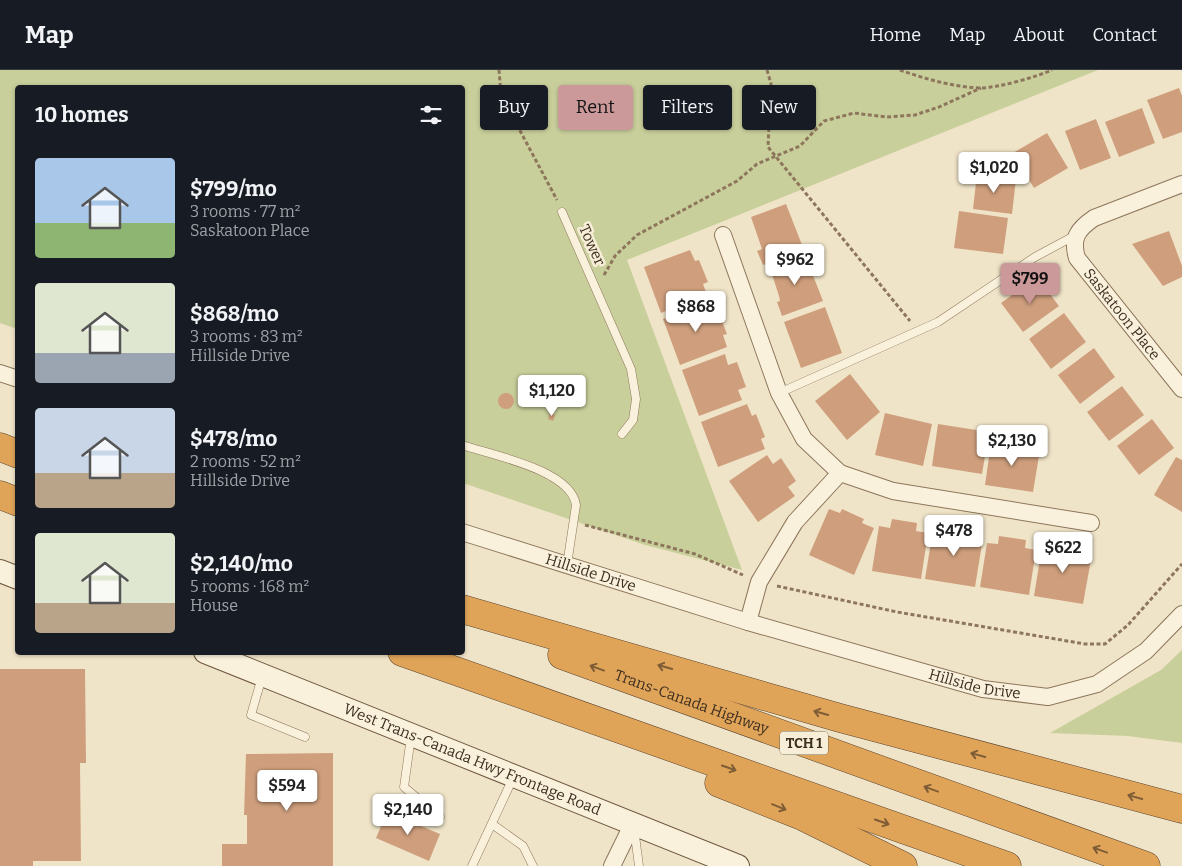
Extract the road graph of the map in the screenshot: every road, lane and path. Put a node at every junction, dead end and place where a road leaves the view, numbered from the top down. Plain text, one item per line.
1 (499, 70) edge
2 (767, 70) edge
3 (900, 70) edge
4 (1052, 70) edge
5 (981, 88) junction
6 (776, 157) junction
7 (1182, 184) edge
8 (562, 212) joint
9 (723, 235) dead end
10 (1074, 236) junction
11 (600, 298) junction
12 (918, 331) junction
13 (0, 373) edge
14 (15, 378) edge
15 (1182, 389) edge
16 (779, 393) junction
17 (622, 434) dead end
18 (465, 446) edge
19 (0, 447) edge
20 (15, 453) edge
21 (840, 473) junction
22 (0, 496) edge
23 (15, 501) edge
24 (574, 522) junction
25 (1091, 523) dead end
26 (465, 533) edge
27 (1182, 564) edge
28 (567, 565) junction
29 (0, 571) edge
30 (15, 577) edge
31 (760, 582) junction
32 (465, 609) edge
33 (1182, 614) edge
34 (465, 620) edge
35 (748, 622) junction
36 (212, 655) edge
37 (400, 655) edge
38 (410, 655) edge
39 (262, 675) junction
40 (411, 735) junction
41 (305, 737) dead end
42 (514, 776) junction
43 (1182, 809) edge
44 (440, 817) dead end
45 (633, 823) junction
46 (492, 824) junction
47 (472, 866) edge
48 (533, 866) edge
49 (612, 866) edge
50 (639, 866) edge
51 (738, 866) edge
52 (903, 866) edge
53 (1007, 866) edge
54 (1146, 866) edge

1 - 8 path, Tower
2 - 6 path
3 - 5 path
4 - 5 path
5 - 6 path
6 - 11 path
6 - 12 path
7 - 10 street
8 - 11 lane, Tower
9 - 16 street
10 - 12 lane
10 - 15 street, Saskatoon Place
11 - 17 lane, Tower
12 - 16 lane
13 - 14 street
16 - 21 street
18 - 24 lane
19 - 20 highway
21 - 25 street
21 - 31 street
22 - 23 highway
24 - 28 lane
24 - 31 path
26 - 28 street, Hillside Drive
27 - 31 path
28 - 35 street, Hillside Drive
29 - 30 street
31 - 35 street
43 -> 32 highway
33 - 35 street, Hillside Drive
54 -> 34 highway, Trans-Canada Highway / TCH 1
36 - 39 street, West Trans-Canada Hwy Frontage Road
37 -> 52 highway
38 -> 53 highway
39 - 40 street, West Trans-Canada Hwy Frontage Road
39 - 41 lane
40 - 42 street, West Trans-Canada Hwy Frontage Road
40 - 44 lane
42 - 45 street, West Trans-Canada Hwy Frontage Road
42 - 46 lane
45 - 49 street
45 - 50 lane
45 - 51 street, West Trans-Canada Hwy Frontage Road
46 - 47 lane
46 - 48 lane

